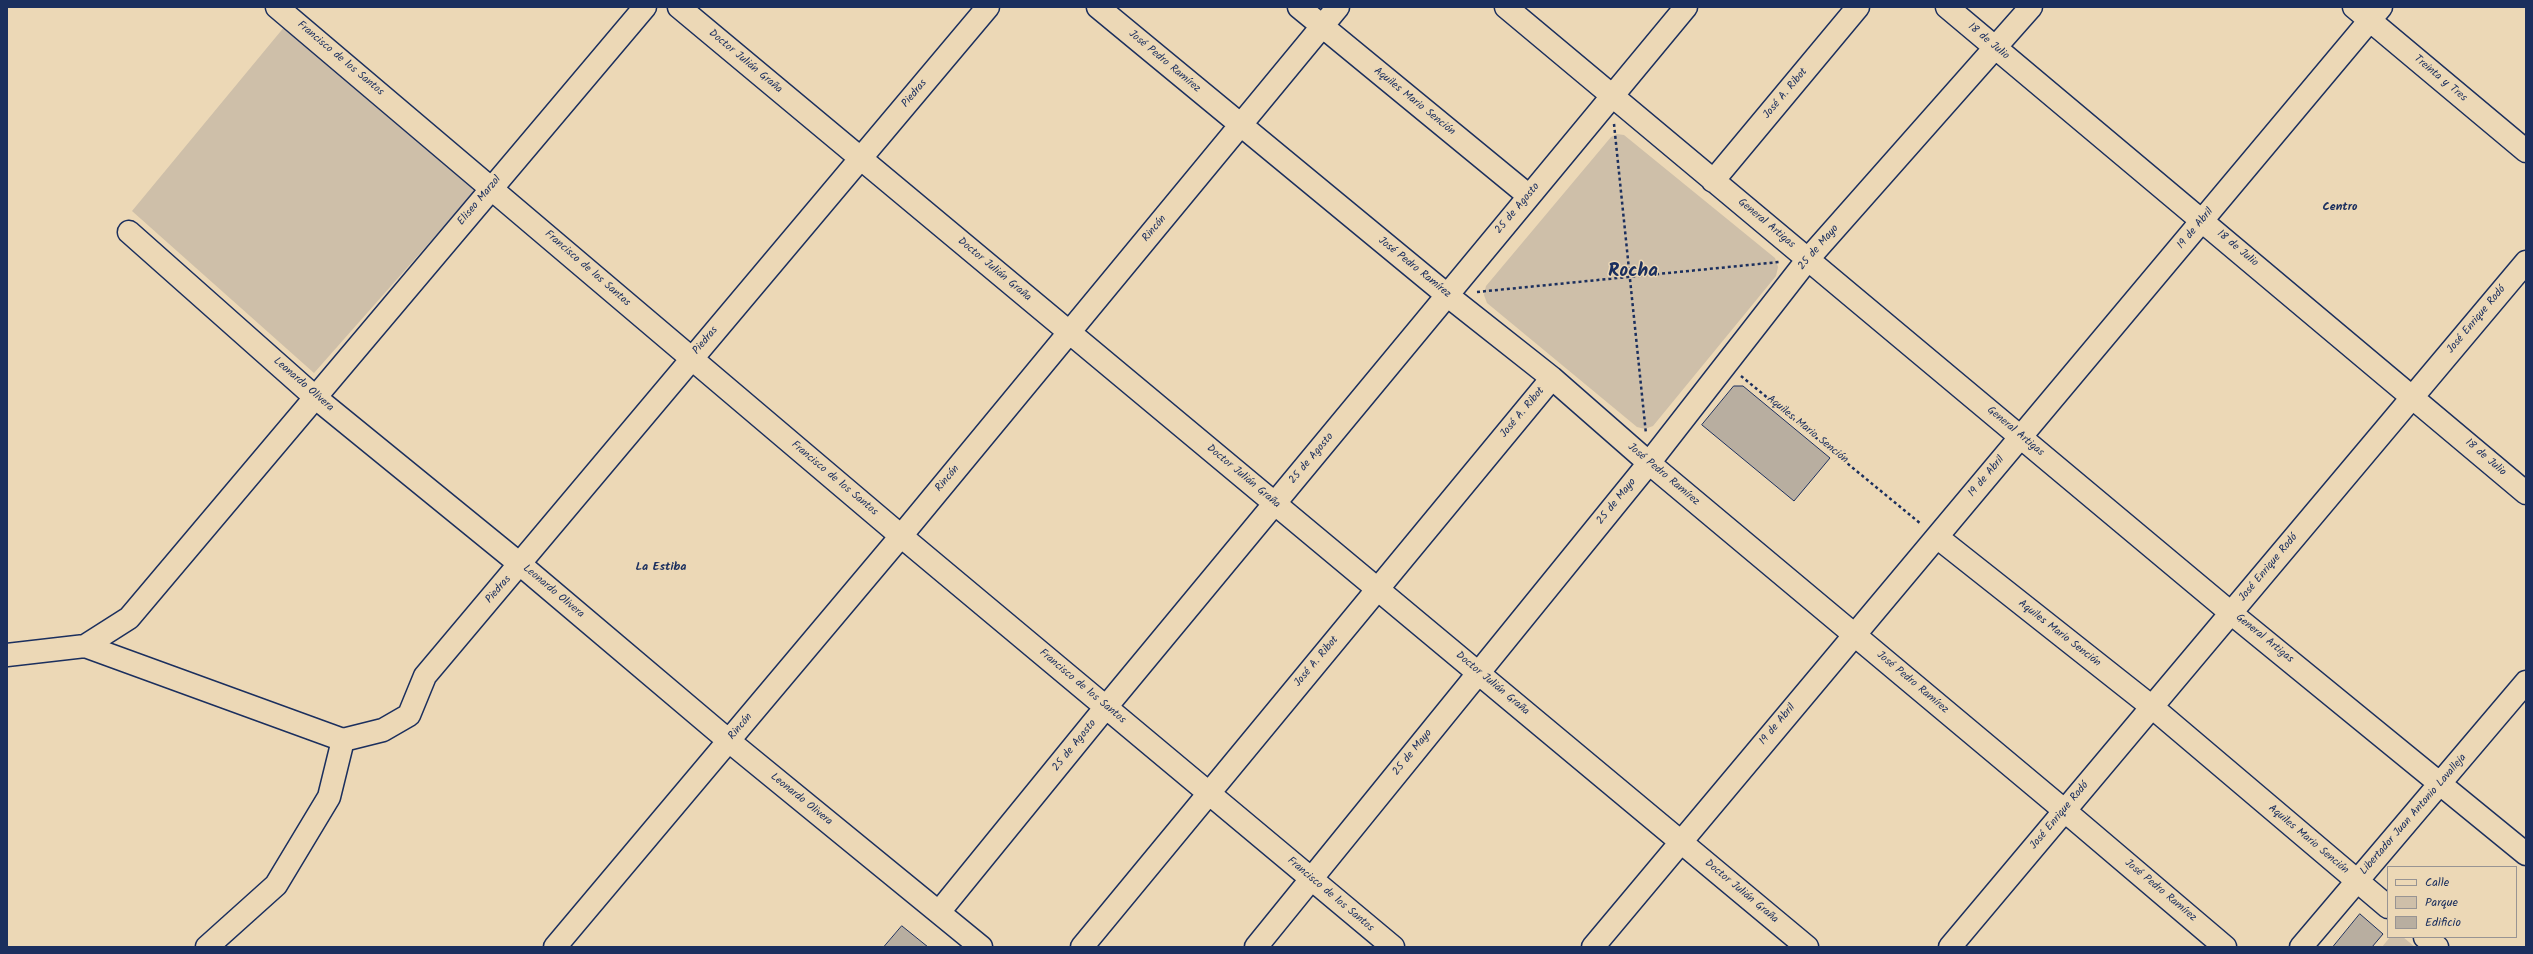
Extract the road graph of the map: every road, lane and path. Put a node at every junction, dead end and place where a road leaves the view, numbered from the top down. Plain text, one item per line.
1 (645, 7) edge
2 (679, 7) edge
3 (988, 7) edge
4 (1098, 7) edge
5 (1299, 7) edge
6 (1338, 7) edge
7 (1506, 7) edge
8 (1686, 7) edge
9 (1858, 7) edge
10 (1947, 7) edge
11 (2031, 7) edge
12 (286, 10) edge
13 (2369, 11) edge
14 (1322, 26) junction
15 (1996, 48) junction
16 (1612, 96) junction
17 (1240, 125) junction
18 (2526, 151) edge
19 (861, 159) junction
20 (1713, 181) junction
21 (492, 187) junction
22 (1529, 196) junction
23 (2203, 221) junction
24 (129, 232) dead end
25 (1808, 259) junction
26 (2526, 262) edge
27 (1630, 277) junction
28 (1447, 295) junction
29 (1069, 332) junction
30 (692, 358) junction
31 (1727, 364) junction
32 (1552, 378) junction
33 (2413, 396) junction
34 (316, 398) junction
35 (2021, 437) junction
36 (1649, 463) junction
37 (2526, 493) edge
38 (1275, 503) junction
39 (901, 536) junction
40 (1937, 537) junction
41 (521, 565) junction
42 (1377, 589) junction
43 (2231, 613) junction
44 (1854, 635) junction
45 (76, 647) junction
46 (7, 655) edge
47 (1477, 672) junction
48 (2526, 682) edge
49 (1106, 707) junction
50 (2152, 707) junction
51 (343, 740) junction
52 (729, 741) junction
53 (2442, 783) junction
54 (1209, 793) junction
55 (2065, 810) junction
56 (1680, 842) junction
57 (2526, 854) edge
58 (1312, 880) junction
59 (2356, 881) junction
60 (2387, 906) edge
61 (939, 912) junction
62 (2426, 938) edge
63 (207, 947) edge
64 (555, 947) edge
65 (981, 947) edge
66 (1082, 947) edge
67 (1256, 947) edge
68 (1393, 947) edge
69 (1593, 947) edge
70 (1807, 947) edge
71 (1950, 947) edge
72 (2225, 947) edge
73 (2301, 947) edge
74 (2437, 947) edge

1 - 21 street, Eliseo Marzol
2 - 19 street, Doctor Julián Graña
3 - 19 street, Piedras
4 - 17 street, José Pedro Ramírez
5 - 14 street, Aquiles Mario Sención
6 - 14 street, Rincón
7 - 16 street, General Artigas
8 - 16 street, 25 de Agosto
9 - 20 street, José A. Ribot
10 - 15 street, 18 de Julio
11 - 15 street, 25 de Mayo
12 - 21 street, Francisco de los Santos
13 - 18 street, Treinta y Tres
13 - 23 street, 19 de Abril
14 - 17 street, Rincón
14 - 22 street, Aquiles Mario Sención
15 - 23 street, 18 de Julio
15 - 25 street, 25 de Mayo
16 - 20 street, General Artigas
16 - 22 street, 25 de Agosto
16 - 27 path
17 - 28 street, José Pedro Ramírez
17 - 29 street, Rincón
19 - 29 street, Doctor Julián Graña
19 - 30 street, Piedras
20 - 25 street, General Artigas
21 - 30 street, Francisco de los Santos
21 - 34 street, Eliseo Marzol
22 - 28 street, 25 de Agosto
23 - 33 street, 18 de Julio
23 - 35 street, 19 de Abril
24 - 34 street, Leonardo Olivera
25 - 27 path
25 - 31 street, 25 de Mayo
25 - 35 street, General Artigas
26 - 33 street, José Enrique Rodó
27 - 28 path
27 - 36 path
28 - 32 street, José Pedro Ramírez
28 - 38 street, 25 de Agosto
29 - 38 street, Doctor Julián Graña
29 - 39 street, Rincón
30 - 39 street, Francisco de los Santos
30 - 41 street, Piedras
31 - 36 street, 25 de Mayo
31 - 40 path, Aquiles Mario Sención
32 - 36 street, José Pedro Ramírez
32 - 42 street, José A. Ribot
33 - 37 street, 18 de Julio
33 - 43 street, José Enrique Rodó
34 - 41 street, Leonardo Olivera
34 - 45 street, Eliseo Marzol
35 - 40 street, 19 de Abril
35 - 43 street, General Artigas
36 - 44 street, José Pedro Ramírez
36 - 47 street, 25 de Mayo
38 - 42 street, Doctor Julián Graña
38 - 49 street, 25 de Agosto
39 - 49 street, Francisco de los Santos
39 - 52 street, Rincón
40 - 44 street, 19 de Abril
40 - 50 street, Aquiles Mario Sención
41 - 51 street, Piedras
41 - 52 street, Leonardo Olivera
42 - 47 street, Doctor Julián Graña
42 - 54 street, José A. Ribot
43 - 50 street, José Enrique Rodó
43 - 53 street, General Artigas
44 - 55 street, José Pedro Ramírez
44 - 56 street, 19 de Abril
45 - 46 street
45 - 51 street
47 - 56 street, Doctor Julián Graña
47 - 58 street, 25 de Mayo
48 - 53 street, Libertador Juan Antonio Lavalleja
49 - 54 street, Francisco de los Santos
49 - 61 street, 25 de Agosto
50 - 55 street, José Enrique Rodó
50 - 59 street, Aquiles Mario Sención
51 - 63 street
52 - 61 street, Leonardo Olivera
52 - 64 street, Rincón
53 - 57 street, General Artigas
53 - 59 street, Libertador Juan Antonio Lavalleja
54 - 58 street, Francisco de los Santos
54 - 66 street, José A. Ribot
55 - 71 street, José Enrique Rodó
55 - 72 street, José Pedro Ramírez
56 - 69 street, 19 de Abril
56 - 70 street, Doctor Julián Graña
58 - 67 street, 25 de Mayo
58 - 68 street, Francisco de los Santos
59 - 60 street, Aquiles Mario Sención
59 - 73 street, Libertador Juan Antonio Lavalleja
61 - 65 street, Leonardo Olivera
62 - 74 street

